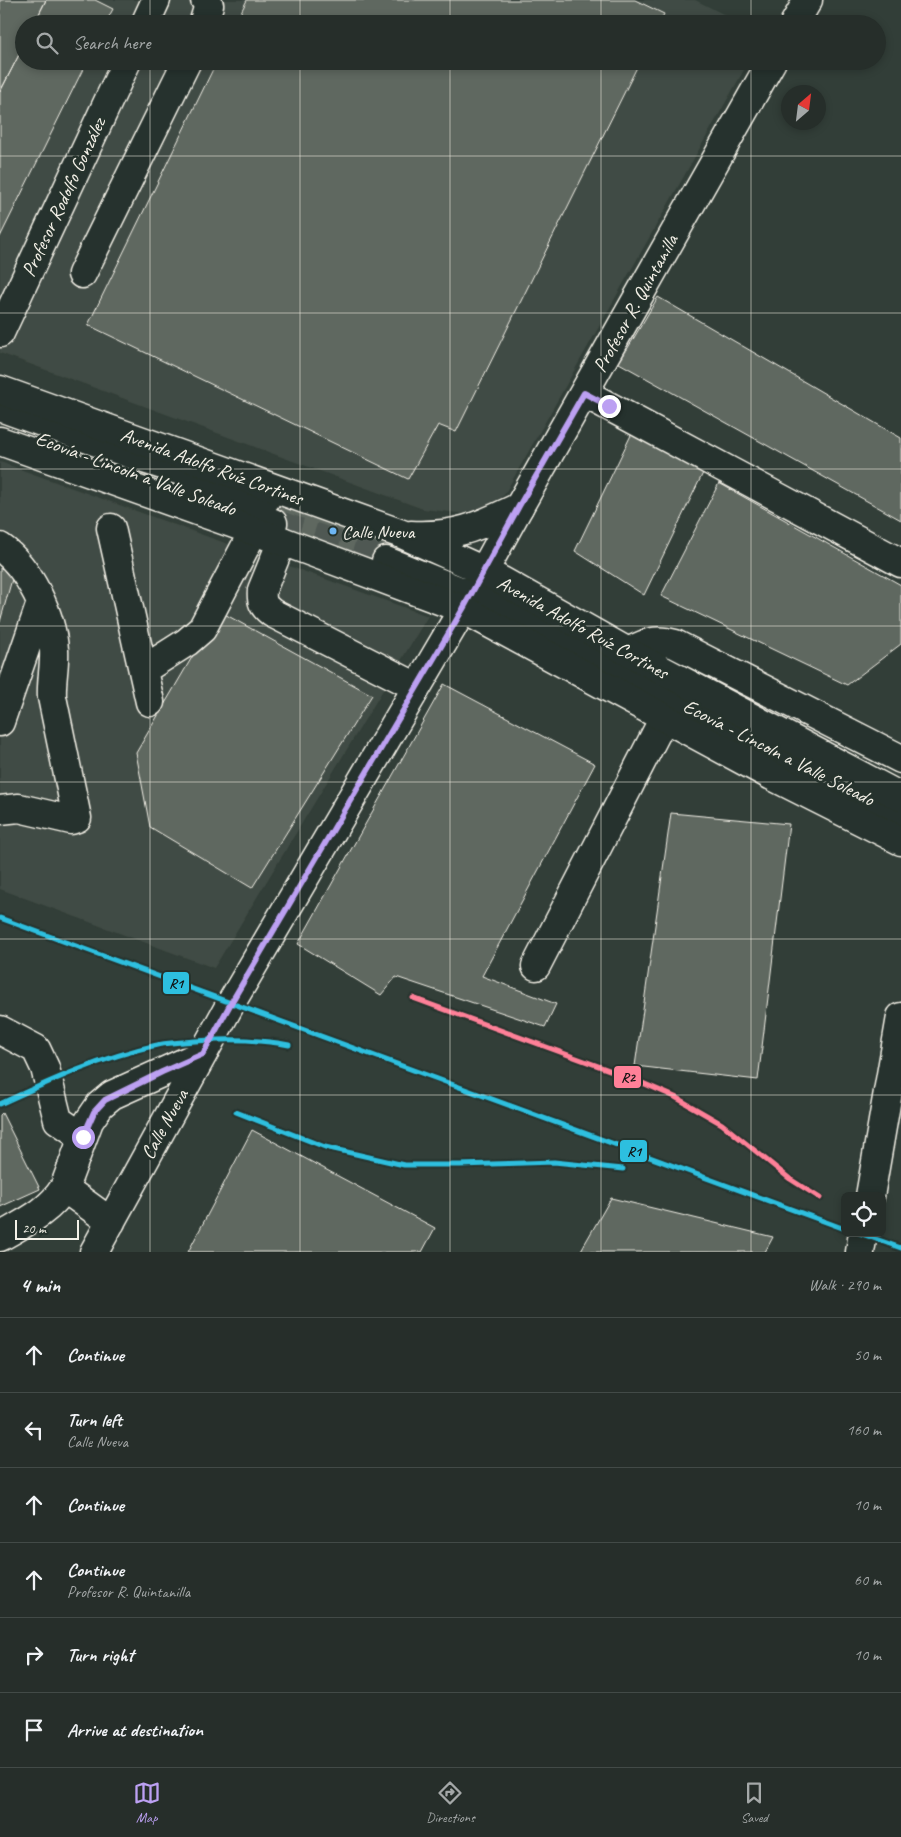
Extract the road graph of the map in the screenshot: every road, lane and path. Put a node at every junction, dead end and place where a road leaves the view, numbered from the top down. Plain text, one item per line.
1 (156, 0) edge
2 (205, 0) edge
3 (808, 0) edge
4 (149, 15) edge
5 (206, 15) edge
6 (799, 15) edge
7 (123, 70) edge
8 (183, 70) edge
9 (767, 70) edge
10 (82, 274) dead end
11 (0, 333) edge
12 (0, 390) edge
13 (584, 393) junction
14 (0, 407) edge
15 (0, 424) edge
16 (0, 441) edge
17 (519, 506) junction
18 (272, 525) junction
19 (112, 528) dead end
20 (394, 546) junction
21 (0, 547) edge
22 (901, 563) edge
23 (474, 589) junction
24 (41, 603) junction
25 (628, 652) junction
26 (143, 670) junction
27 (417, 687) junction
28 (150, 702) dead end
29 (664, 718) junction
30 (0, 722) edge
31 (901, 759) edge
32 (901, 797) edge
33 (901, 808) edge
34 (0, 810) edge
35 (901, 815) edge
36 (872, 827) junction
37 (901, 841) edge
38 (901, 864) edge
39 (536, 966) dead end
40 (901, 1017) edge
41 (0, 1030) edge
42 (203, 1054) junction
43 (83, 1137) junction
44 (64, 1188) junction
45 (871, 1192) edge
46 (111, 1222) junction
47 (0, 1237) edge
48 (862, 1237) edge
49 (94, 1252) edge
50 (860, 1252) edge

1 - 4 main road
2 - 5 main road
3 - 6 main road
7 - 11 main road, Profesor Rodolfo González
8 - 10 main road
9 - 13 main road, Profesor R. Quintanilla
12 - 20 main road, Avenida Adolfo Ruíz Cortines
13 - 17 main road, Profesor R. Quintanilla
13 - 22 main road
14 - 18 main road
15 - 18 main road, Ecovía - Lincoln a Valle Soleado
16 - 18 main road, Avenida Adolfo Ruíz Cortines
17 - 20 main road
17 - 23 main road, Profesor R. Quintanilla
18 - 23 main road, Avenida Adolfo Ruíz Cortines
18 - 26 main road
18 - 27 main road
19 - 26 main road
20 - 23 main road, Avenida Adolfo Ruíz Cortines
21 - 24 main road
23 - 25 main road, Avenida Adolfo Ruíz Cortines
23 - 27 main road, Calle Nueva
23 - 29 main road, Avenida Adolfo Ruíz Cortines
23 - 33 main road
23 - 35 main road, Ecovía - Lincoln a Valle Soleado
24 - 30 main road
24 - 34 main road
25 - 31 main road
25 - 32 main road, Avenida Adolfo Ruíz Cortines
26 - 28 main road
27 - 42 main road, Calle Nueva
29 - 36 main road, Avenida Adolfo Ruíz Cortines
29 - 39 main road
36 - 37 main road, Avenida Adolfo Ruíz Cortines
36 - 38 main road
40 - 45 main road
41 - 43 main road
42 - 43 main road
42 - 46 main road, Calle Nueva
43 - 44 main road
44 - 46 main road
44 - 47 main road
46 - 49 main road, Calle Nueva
48 - 50 main road

